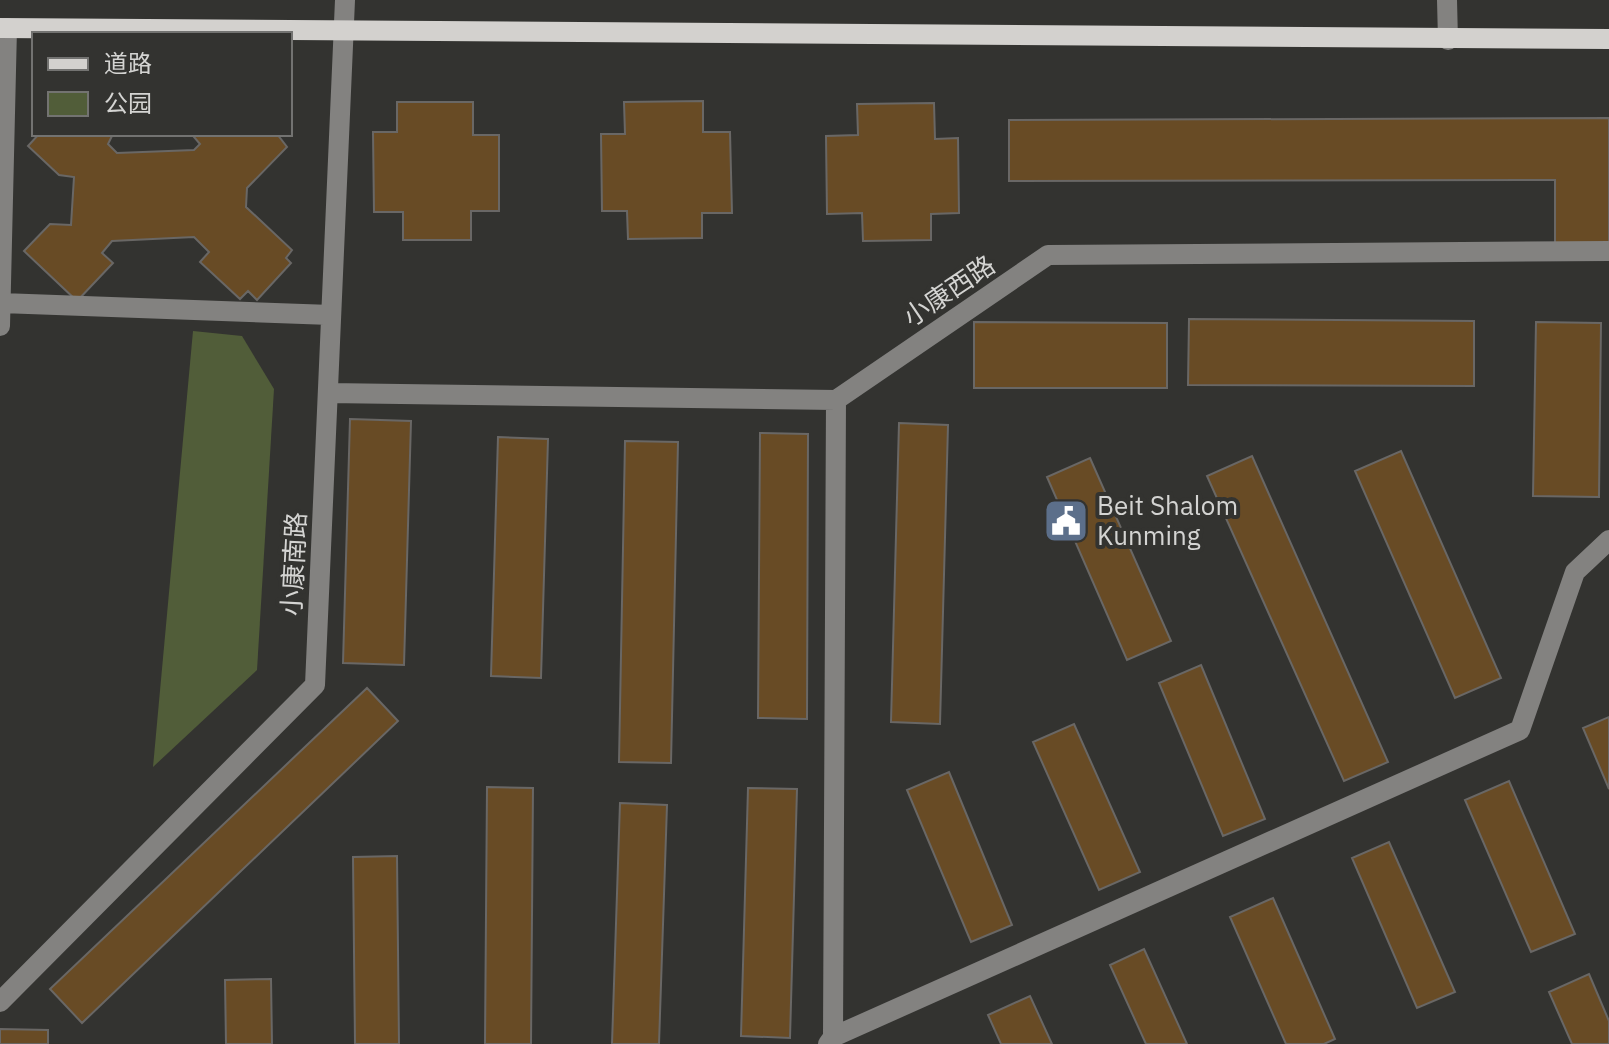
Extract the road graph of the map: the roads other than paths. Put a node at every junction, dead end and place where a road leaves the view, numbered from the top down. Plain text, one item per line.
1 (345, 0) edge
2 (1447, 0) edge
3 (3, 28) edge
4 (341, 31) junction
5 (1609, 39) edge
6 (1448, 40) junction
7 (1609, 251) edge
8 (1, 303) edge
9 (331, 315) junction
10 (0, 326) edge
11 (328, 393) junction
12 (836, 400) junction
13 (1609, 540) edge
14 (0, 1002) edge
15 (830, 1040) edge

1 - 4 street, 小康南路
2 - 6 street
3 - 4 main road
3 - 8 street
4 - 6 main road
4 - 9 street, 小康南路
5 - 6 main road
7 - 12 street, 小康西路
8 - 9 street
8 - 10 street
9 - 11 street, 小康南路
11 - 12 street
11 - 14 street, 小康南路
12 - 15 street
13 - 15 street

